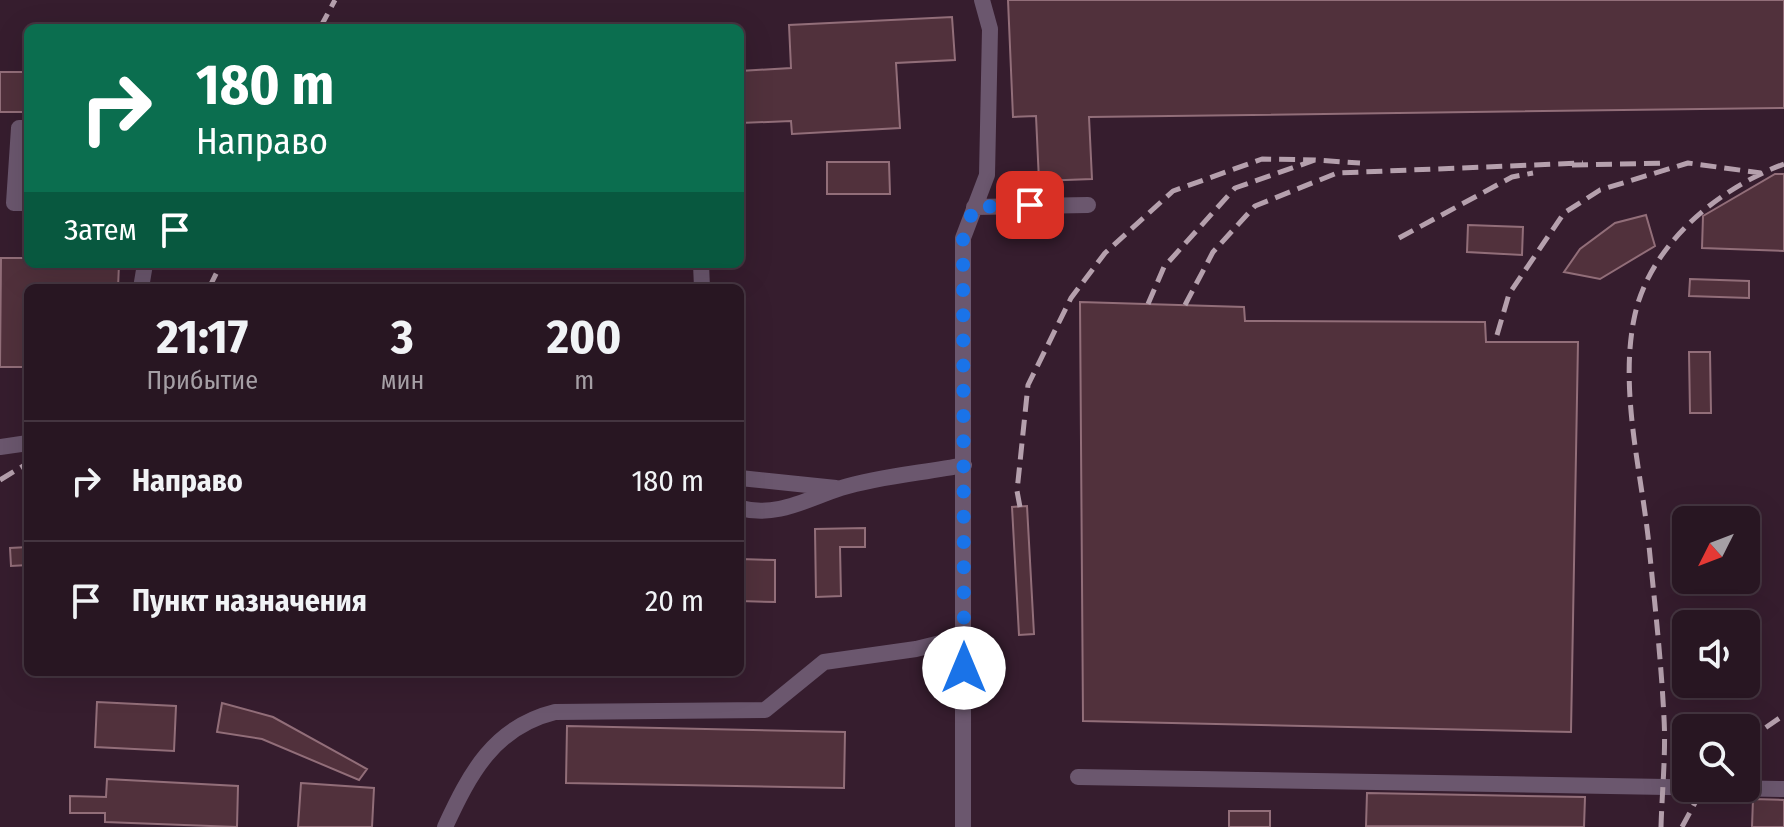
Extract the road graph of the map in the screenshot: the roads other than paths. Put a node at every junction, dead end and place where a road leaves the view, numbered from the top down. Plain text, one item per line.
1 (982, 0) edge
2 (24, 128) edge
3 (24, 203) edge
4 (1088, 205) dead end
5 (974, 207) junction
6 (24, 444) edge
7 (0, 447) edge
8 (964, 465) junction
9 (744, 478) edge
10 (841, 488) junction
11 (744, 509) edge
12 (965, 637) junction
13 (1078, 777) dead end
14 (1784, 789) edge
15 (445, 827) edge
16 (963, 827) edge

1 - 5 street
2 - 3 street
4 - 5 street
5 - 8 street
6 - 7 street
8 - 10 street
8 - 12 street
9 - 10 street
10 - 11 street
12 - 15 street
12 - 16 street
13 - 14 street

